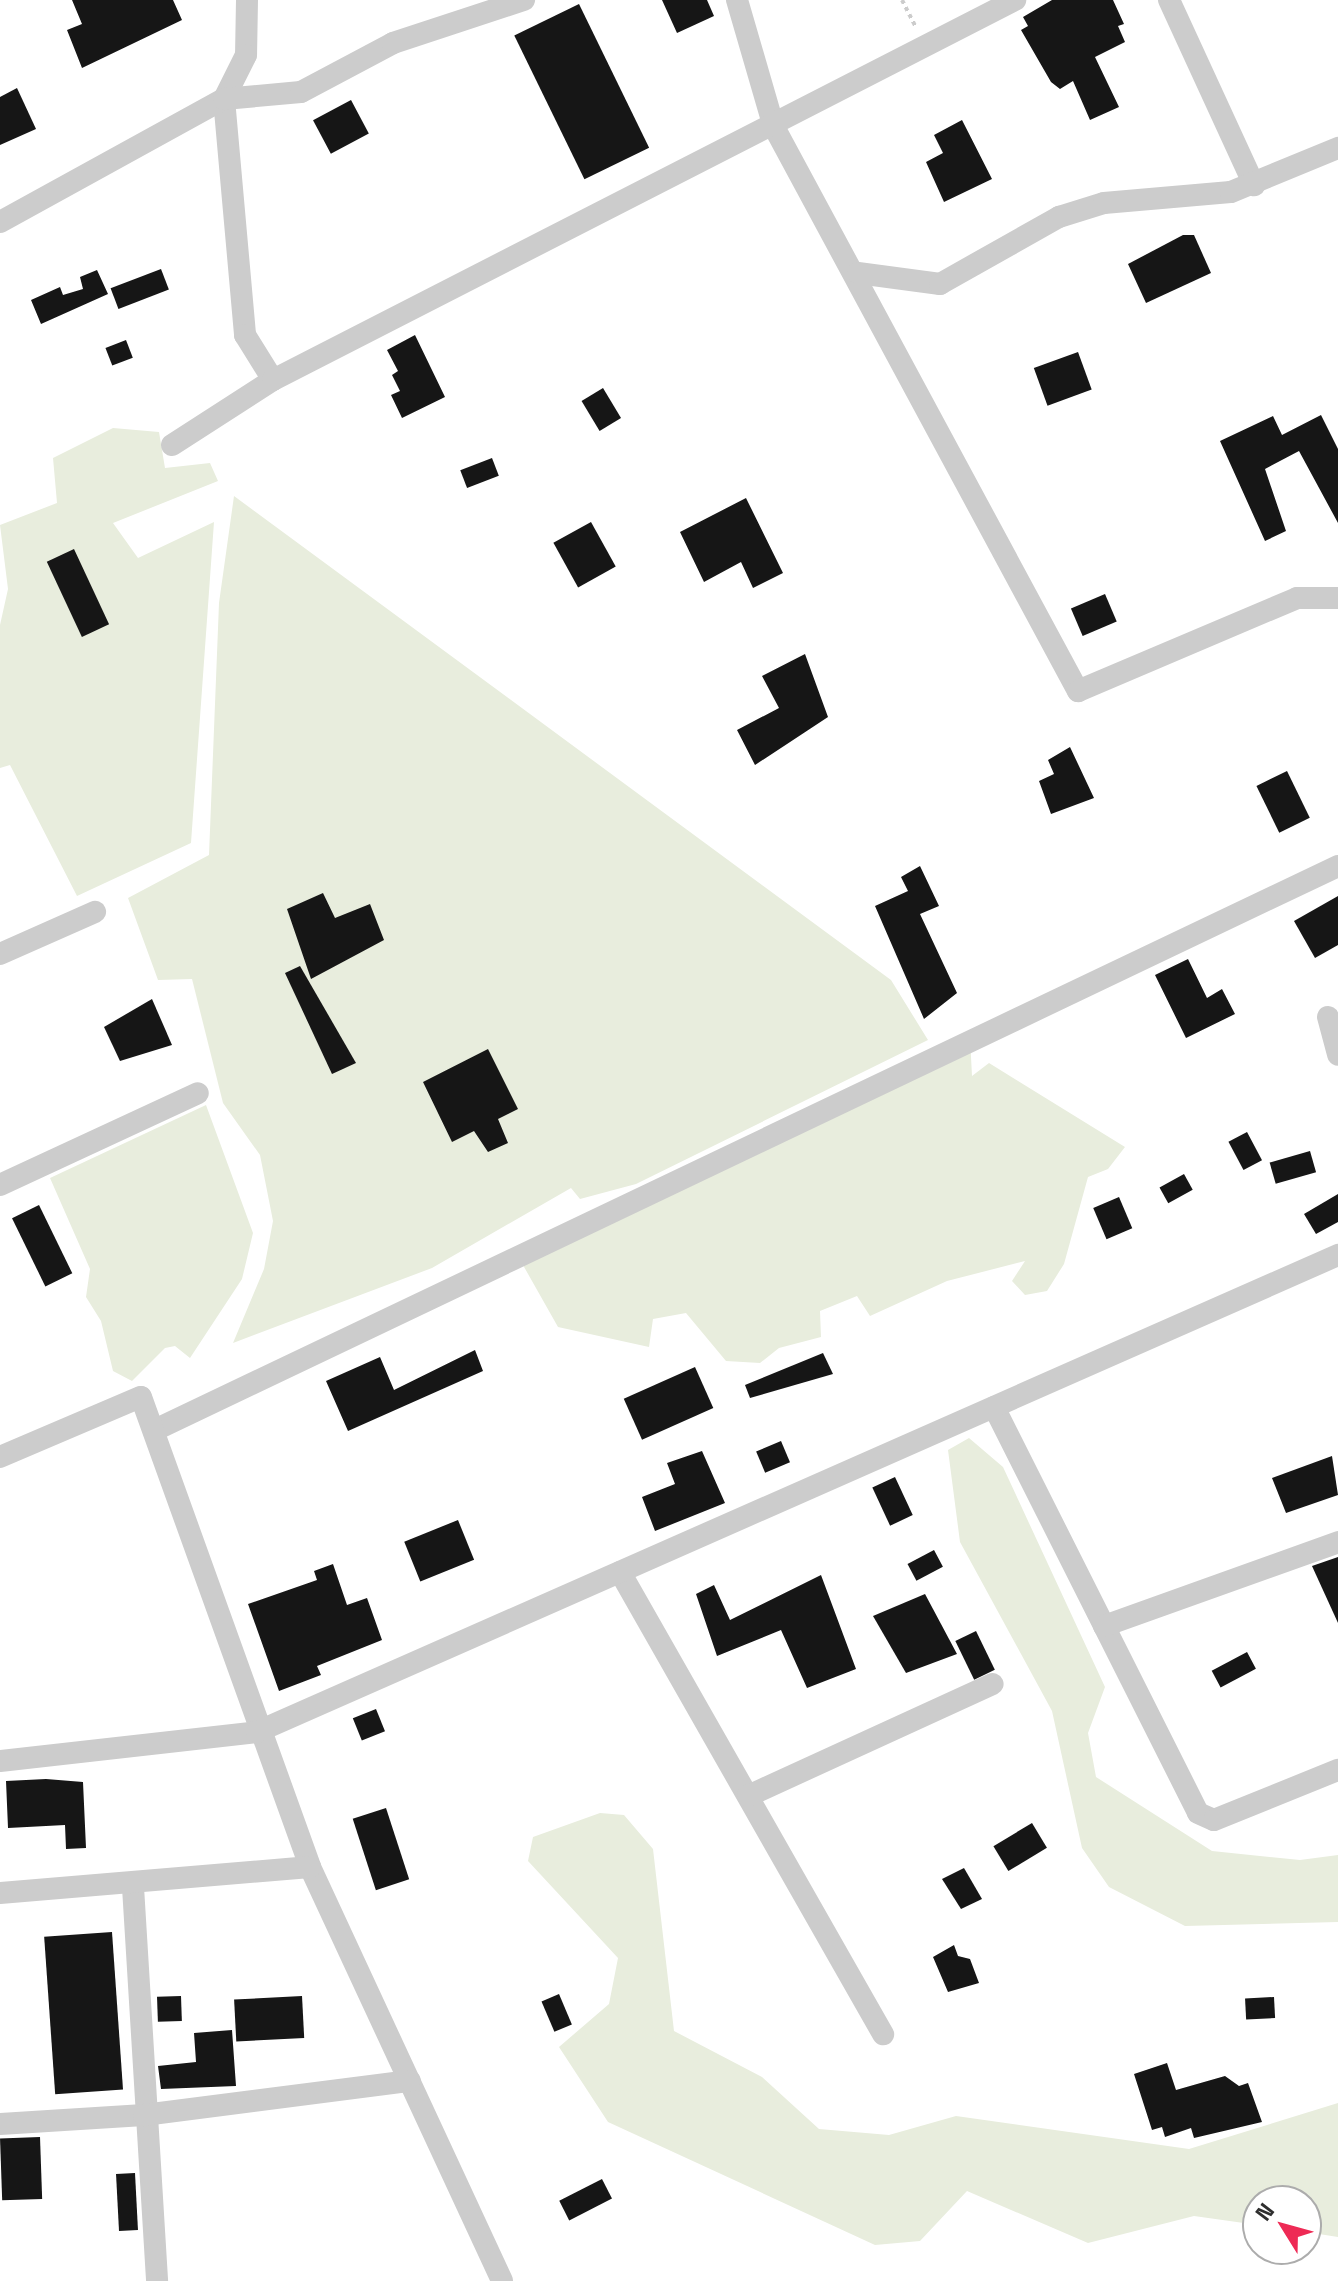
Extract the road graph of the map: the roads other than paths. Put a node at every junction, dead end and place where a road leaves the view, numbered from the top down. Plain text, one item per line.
1 (247, 0) edge
2 (524, 0) edge
3 (737, 0) edge
4 (1015, 0) edge
5 (1169, 0) edge
6 (224, 99) junction
7 (774, 127) junction
8 (1338, 148) edge
9 (1254, 185) junction
10 (0, 222) edge
11 (858, 273) junction
12 (273, 380) junction
13 (172, 445) dead end
14 (1338, 598) edge
15 (1338, 866) edge
16 (95, 912) dead end
17 (0, 954) edge
18 (1328, 1017) dead end
19 (1338, 1055) edge
20 (198, 1093) dead end
21 (0, 1185) edge
22 (1338, 1255) edge
23 (994, 1407) junction
24 (157, 1429) junction
25 (0, 1457) edge
26 (1338, 1542) edge
27 (620, 1572) junction
28 (1104, 1626) junction
29 (993, 1684) dead end
30 (257, 1732) junction
31 (0, 1761) edge
32 (1338, 1770) edge
33 (748, 1796) junction
34 (310, 1867) junction
35 (133, 1887) junction
36 (0, 1893) edge
37 (883, 2034) dead end
38 (410, 2081) junction
39 (144, 2115) junction
40 (0, 2124) edge
41 (157, 2281) edge
42 (502, 2281) edge

1 - 6 street
2 - 6 street
3 - 7 street
4 - 7 street
5 - 9 street
6 - 10 street
6 - 12 street
7 - 11 street
7 - 12 street
8 - 9 street
9 - 11 street
11 - 14 street
12 - 13 street
15 - 24 street
16 - 17 street
18 - 19 street
20 - 21 street
22 - 23 street
23 - 27 street
23 - 28 street
24 - 25 street
24 - 30 street
26 - 28 street
27 - 30 street
27 - 33 street
28 - 32 street
29 - 33 street
30 - 31 street
30 - 34 street
33 - 37 street
34 - 35 street
34 - 38 street
35 - 36 street
35 - 39 street
38 - 39 street
38 - 42 street
39 - 40 street
39 - 41 street

